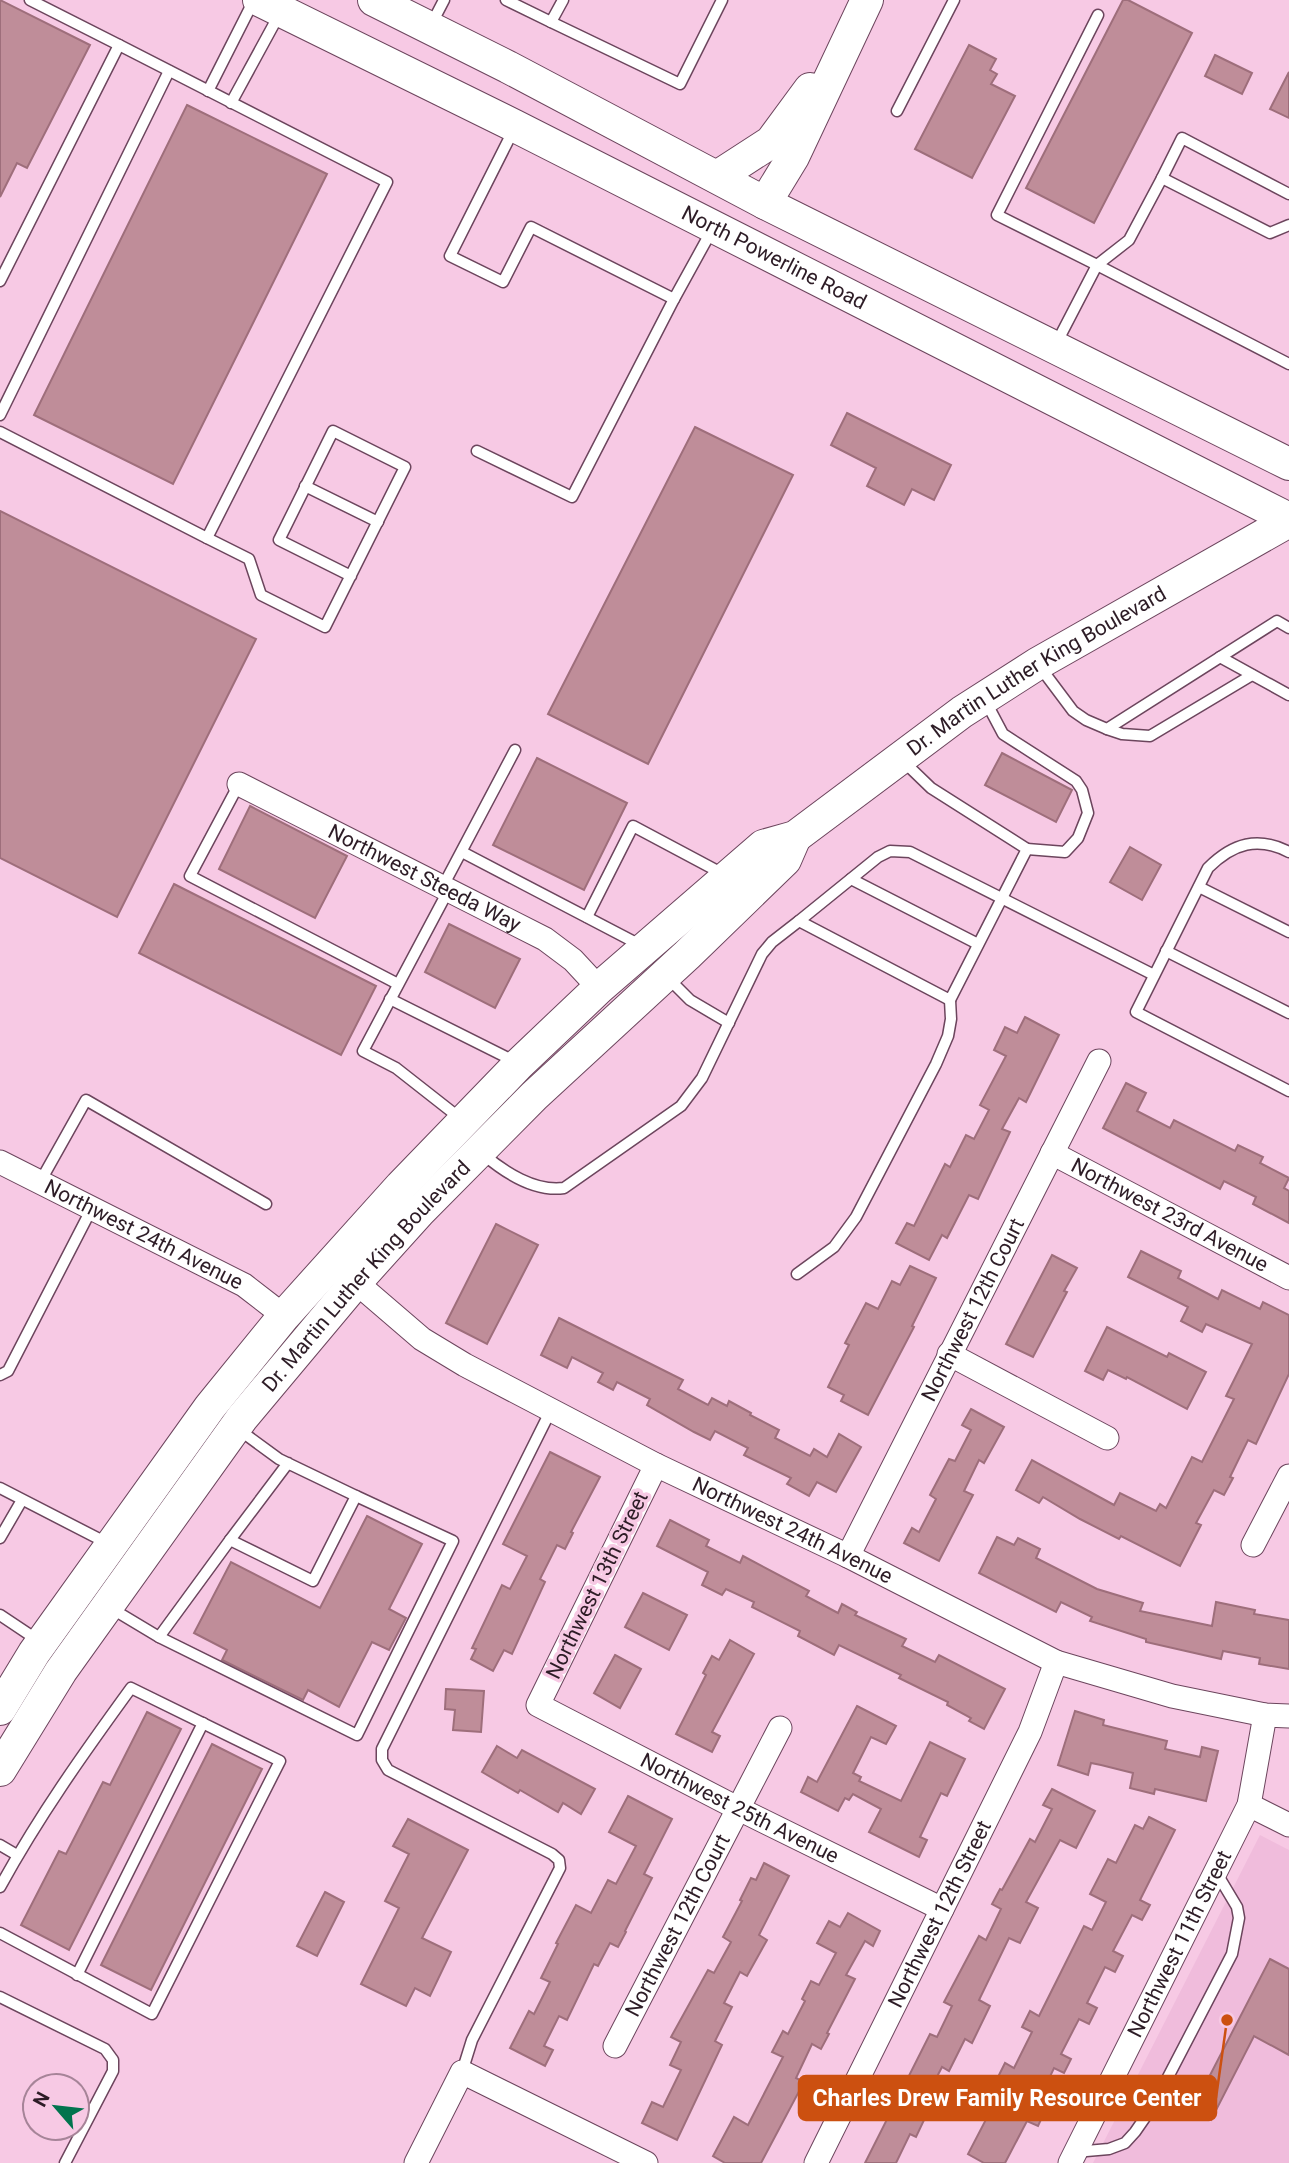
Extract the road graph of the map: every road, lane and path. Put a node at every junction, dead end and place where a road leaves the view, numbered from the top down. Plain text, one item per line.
1 (30, 0) edge
2 (374, 0) edge
3 (444, 0) edge
4 (506, 0) edge
5 (563, 0) edge
6 (722, 0) edge
7 (867, 0) edge
8 (954, 0) edge
9 (264, 4) edge
10 (1098, 15) dead end
11 (551, 22) junction
12 (430, 28) junction
13 (119, 45) junction
14 (839, 57) junction
15 (169, 71) junction
16 (208, 91) junction
17 (231, 103) junction
18 (897, 111) dead end
19 (515, 126) junction
20 (716, 177) junction
21 (1162, 178) junction
22 (644, 192) junction
23 (1289, 194) edge
24 (765, 203) junction
25 (1289, 225) edge
26 (713, 227) junction
27 (839, 239) junction
28 (755, 248) junction
29 (1097, 265) junction
30 (0, 281) edge
31 (674, 299) junction
32 (1055, 346) junction
33 (1289, 364) edge
34 (0, 415) edge
35 (0, 432) edge
36 (477, 451) dead end
37 (1289, 464) edge
38 (305, 486) junction
39 (1289, 520) edge
40 (378, 522) junction
41 (207, 538) junction
42 (351, 576) junction
43 (1289, 628) edge
44 (1220, 657) junction
45 (1037, 664) junction
46 (1252, 675) junction
47 (1289, 695) edge
48 (985, 698) junction
49 (1107, 729) junction
50 (515, 750) dead end
51 (900, 758) junction
52 (239, 784) joint
53 (795, 837) junction
54 (1027, 849) junction
55 (462, 852) junction
56 (1289, 852) edge
57 (727, 877) junction
58 (851, 879) junction
59 (1199, 887) junction
60 (445, 889) junction
61 (1002, 898) junction
62 (587, 918) junction
63 (800, 920) junction
64 (1289, 932) edge
65 (978, 944) junction
66 (645, 947) junction
67 (1166, 951) junction
68 (665, 975) junction
69 (1154, 975) junction
70 (398, 984) junction
71 (599, 988) junction
72 (390, 999) junction
73 (950, 1000) junction
74 (1289, 1013) edge
75 (729, 1023) junction
76 (1099, 1061) dead end
77 (519, 1064) junction
78 (1289, 1091) edge
79 (463, 1120) junction
80 (480, 1151) junction
81 (1052, 1153) junction
82 (0, 1162) edge
83 (40, 1182) junction
84 (266, 1204) dead end
85 (92, 1209) junction
86 (333, 1261) junction
87 (797, 1274) dead end
88 (1289, 1278) edge
89 (355, 1283) junction
90 (284, 1316) junction
91 (949, 1354) junction
92 (0, 1375) edge
93 (551, 1410) junction
94 (235, 1427) junction
95 (1107, 1438) dead end
96 (288, 1463) junction
97 (656, 1465) junction
98 (1289, 1476) edge
99 (198, 1479) junction
100 (0, 1488) edge
101 (356, 1496) junction
102 (22, 1500) junction
103 (0, 1538) edge
104 (230, 1540) junction
105 (111, 1545) junction
106 (1253, 1545) dead end
107 (848, 1556) junction
108 (108, 1606) junction
109 (0, 1615) edge
110 (159, 1637) junction
111 (42, 1642) junction
112 (1056, 1662) junction
113 (538, 1705) joint
114 (0, 1709) edge
115 (1265, 1715) junction
116 (1289, 1716) edge
117 (203, 1723) junction
118 (780, 1728) dead end
119 (0, 1770) edge
120 (1249, 1805) junction
121 (739, 1809) junction
122 (1289, 1825) edge
123 (0, 1845) edge
124 (18, 1855) junction
125 (1216, 1871) junction
126 (0, 1887) edge
127 (942, 1909) junction
128 (0, 1933) edge
129 (77, 1975) junction
130 (0, 1997) edge
131 (615, 2046) dead end
132 (462, 2072) junction
133 (1072, 2158) edge
134 (65, 2163) edge
135 (416, 2163) edge
136 (646, 2163) edge
137 (816, 2163) edge

1 - 13 lane
2 - 12 main road
3 - 12 lane
4 - 11 lane
5 - 11 lane
6 - 11 lane
7 - 14 main road
8 - 18 lane
9 - 16 lane
9 - 17 lane
9 - 19 main road, North Powerline Road
10 - 29 lane
12 - 20 main road
13 - 15 lane
13 - 30 lane
14 - 20 main road
14 - 24 main road
15 - 16 lane
15 - 34 lane
16 - 17 lane
17 - 41 lane
19 - 22 main road, North Powerline Road
19 - 31 lane
20 - 24 main road
21 - 23 lane
21 - 25 lane
21 - 29 lane
22 - 24 main road
22 - 26 main road, North Powerline Road
24 - 27 main road
26 - 28 main road, North Powerline Road
26 - 31 lane
27 - 28 main road
27 - 32 main road
28 - 39 main road, North Powerline Road
29 - 32 lane
29 - 33 lane
31 - 36 lane
32 - 37 main road
35 - 41 lane
38 - 40 lane
38 - 40 lane
38 - 42 lane
39 - 45 main road, Dr. Martin Luther King Boulevard
40 - 42 lane
41 - 42 lane
43 - 44 lane
44 - 46 lane
44 - 49 lane
45 - 48 main road, Dr. Martin Luther King Boulevard
45 - 49 lane
46 - 47 lane
46 - 49 lane
48 - 51 main road, Dr. Martin Luther King Boulevard
48 - 54 lane
50 - 55 lane
51 - 53 main road, Dr. Martin Luther King Boulevard
51 - 54 lane
52 - 60 street, Northwest Steeda Way
52 - 70 lane
53 - 57 main road, Dr. Martin Luther King Boulevard
53 - 68 main road, Dr. Martin Luther King Boulevard
54 - 61 lane
55 - 60 lane
55 - 62 lane
56 - 59 lane
57 - 62 lane
57 - 66 main road, Dr. Martin Luther King Boulevard
58 - 61 lane
58 - 63 lane
58 - 65 lane
59 - 64 lane
59 - 67 lane
60 - 70 lane
60 - 71 street, Northwest Steeda Way
61 - 65 lane
61 - 69 lane
62 - 66 lane
63 - 73 lane
63 - 75 lane
65 - 73 lane
66 - 71 main road, Dr. Martin Luther King Boulevard
67 - 69 lane
67 - 74 lane
68 - 75 lane
68 - 80 main road, Dr. Martin Luther King Boulevard
69 - 78 lane
70 - 72 lane
71 - 77 main road, Dr. Martin Luther King Boulevard
72 - 77 lane
72 - 79 lane
73 - 87 lane
75 - 80 lane
76 - 81 street, Northwest 12th Court
77 - 79 main road, Dr. Martin Luther King Boulevard
79 - 86 main road, Dr. Martin Luther King Boulevard
80 - 89 main road, Dr. Martin Luther King Boulevard
81 - 88 street, Northwest 23rd Avenue
81 - 91 street, Northwest 12th Court
82 - 83 street, Northwest 24th Avenue
83 - 84 lane
83 - 85 street, Northwest 24th Avenue
85 - 90 street, Northwest 24th Avenue
85 - 92 lane
86 - 89 street, Northwest 24th Avenue
86 - 90 main road, Dr. Martin Luther King Boulevard
89 - 93 street, Northwest 24th Avenue
89 - 94 main road, Dr. Martin Luther King Boulevard
90 - 99 main road
90 - 105 main road, Dr. Martin Luther King Boulevard
91 - 95 street
91 - 107 street, Northwest 12th Court
93 - 97 street, Northwest 24th Avenue
93 - 132 lane
94 - 96 lane
94 - 99 main road, Dr. Martin Luther King Boulevard
96 - 101 lane
96 - 104 lane
97 - 107 street, Northwest 24th Avenue
97 - 113 street, Northwest 13th Street
98 - 106 street
99 - 108 main road, Dr. Martin Luther King Boulevard
100 - 102 lane
101 - 104 lane
101 - 110 lane
102 - 103 lane
102 - 105 lane
104 - 110 lane
105 - 111 main road, Dr. Martin Luther King Boulevard
107 - 112 street, Northwest 24th Avenue
108 - 110 lane
108 - 119 main road, Dr. Martin Luther King Boulevard
109 - 111 lane
111 - 114 main road, Dr. Martin Luther King Boulevard
112 - 115 street, Northwest 24th Avenue
112 - 127 street, Northwest 12th Street
113 - 121 street, Northwest 25th Avenue
115 - 116 street, Northwest 24th Avenue
115 - 120 street, Northwest 11th Street
117 - 124 lane
117 - 129 lane
117 - 129 lane
118 - 121 street, Northwest 12th Court
120 - 122 street
120 - 125 street, Northwest 11th Street
121 - 127 street, Northwest 25th Avenue
121 - 131 street, Northwest 12th Court
123 - 124 lane
124 - 126 lane
125 - 133 street, Northwest 11th Street
125 - 133 lane
127 - 137 street, Northwest 12th Street
128 - 129 lane
130 - 134 lane
132 - 135 street
132 - 136 street

